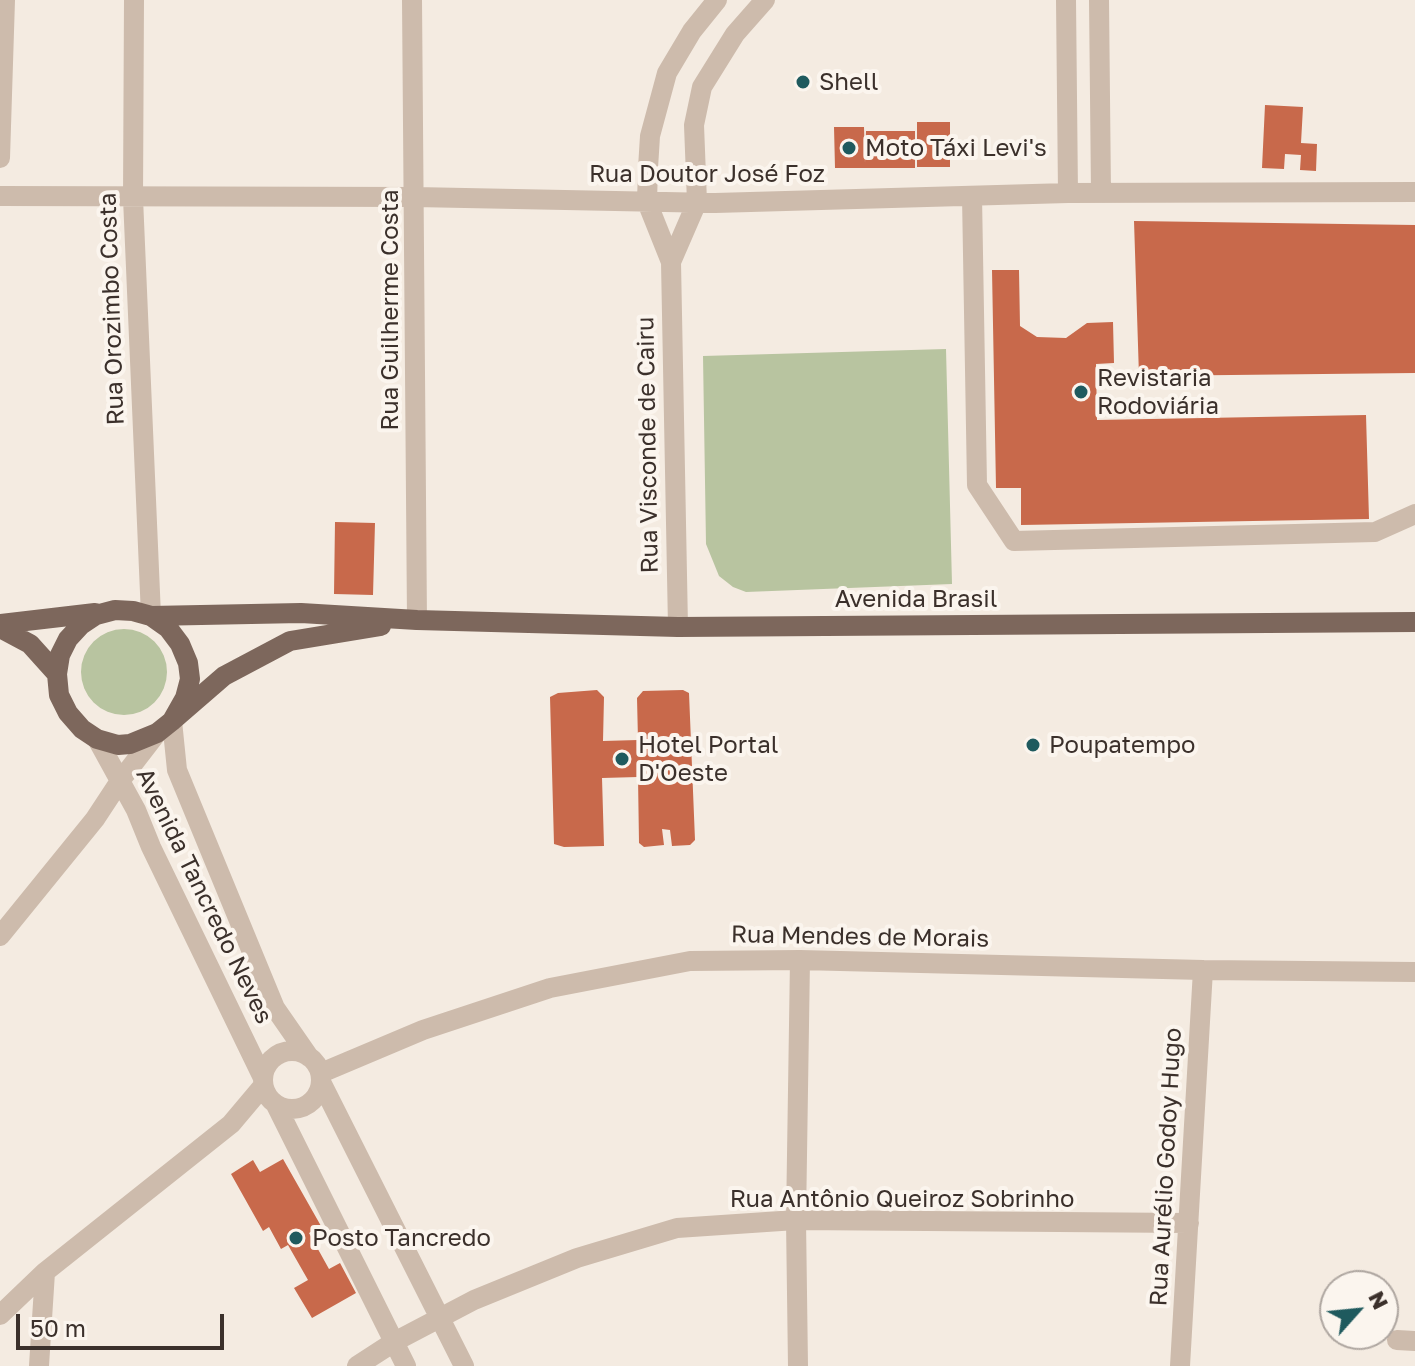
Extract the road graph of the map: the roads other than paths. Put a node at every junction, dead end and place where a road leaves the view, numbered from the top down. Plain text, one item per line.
1 (5, 0) edge
2 (134, 0) edge
3 (412, 0) edge
4 (717, 0) edge
5 (765, 0) edge
6 (1066, 0) edge
7 (1099, 0) edge
8 (0, 158) edge
9 (1415, 192) edge
10 (1068, 193) junction
11 (1101, 193) junction
12 (0, 196) edge
13 (972, 196) junction
14 (415, 197) junction
15 (133, 198) junction
16 (647, 202) junction
17 (697, 202) junction
18 (671, 262) junction
19 (1415, 514) edge
20 (115, 610) junction
21 (151, 616) junction
22 (417, 620) junction
23 (1415, 622) edge
24 (0, 626) edge
25 (678, 627) junction
26 (57, 674) junction
27 (165, 727) junction
28 (97, 739) junction
29 (120, 781) junction
30 (0, 936) edge
31 (800, 960) junction
32 (1203, 970) junction
33 (1415, 972) edge
34 (318, 1071) junction
35 (269, 1093) junction
36 (796, 1220) junction
37 (1189, 1223) junction
38 (45, 1272) junction
39 (0, 1315) edge
40 (439, 1318) junction
41 (394, 1342) junction
42 (39, 1366) edge
43 (357, 1366) edge
44 (406, 1366) edge
45 (464, 1366) edge
46 (798, 1366) edge
47 (1180, 1366) edge

1 - 8 street
2 - 15 street, Rua Orozimbo Costa
3 - 14 street, Rua Guilherme Costa
4 - 16 street, Rua Visconde de Cairu
5 - 17 street, Rua Visconde de Cairu
6 - 10 street
7 - 11 street
9 - 11 street, Rua Doutor José Foz
10 - 11 street, Rua Doutor José Foz
10 - 13 street, Rua Doutor José Foz
12 - 15 street, Rua Doutor José Foz
13 - 17 street, Rua Doutor José Foz
13 - 19 street
14 - 15 street, Rua Doutor José Foz
14 - 16 street, Rua Doutor José Foz
14 - 22 street, Rua Guilherme Costa
15 - 21 street, Rua Orozimbo Costa
16 - 17 street, Rua Doutor José Foz
16 - 18 street, Rua Visconde de Cairu
17 - 18 street, Rua Visconde de Cairu
18 - 25 street, Rua Visconde de Cairu
20 - 21 main road
20 - 24 main road
20 - 26 main road
21 - 22 main road
21 - 27 main road
22 - 25 main road, Avenida Brasil
22 - 27 main road
23 - 25 main road, Avenida Brasil
24 - 26 main road
26 - 28 main road
27 - 28 main road
27 - 29 street
27 - 34 street, Avenida Tancredo Neves
28 - 29 street, Avenida Tancredo Neves
29 - 30 street
29 - 35 street, Avenida Tancredo Neves
31 - 32 street, Rua Mendes de Morais
31 - 34 street, Rua Mendes de Morais
31 - 36 street
32 - 33 street, Rua Mendes de Morais
32 - 37 street, Rua Aurélio Godoy Hugo
34 - 35 street
34 - 35 street
34 - 40 street, Avenida Tancredo Neves
35 - 38 street
35 - 41 street, Avenida Tancredo Neves
36 - 37 street, Rua Antônio Queiroz Sobrinho
36 - 40 street, Rua Antônio Queiroz Sobrinho
36 - 46 street
37 - 47 street, Rua Aurélio Godoy Hugo
38 - 39 street
38 - 42 street
40 - 41 street, Rua Antônio Queiroz Sobrinho
40 - 45 street, Avenida Tancredo Neves
41 - 43 street, Rua Antônio Queiroz Sobrinho
41 - 44 street, Avenida Tancredo Neves

